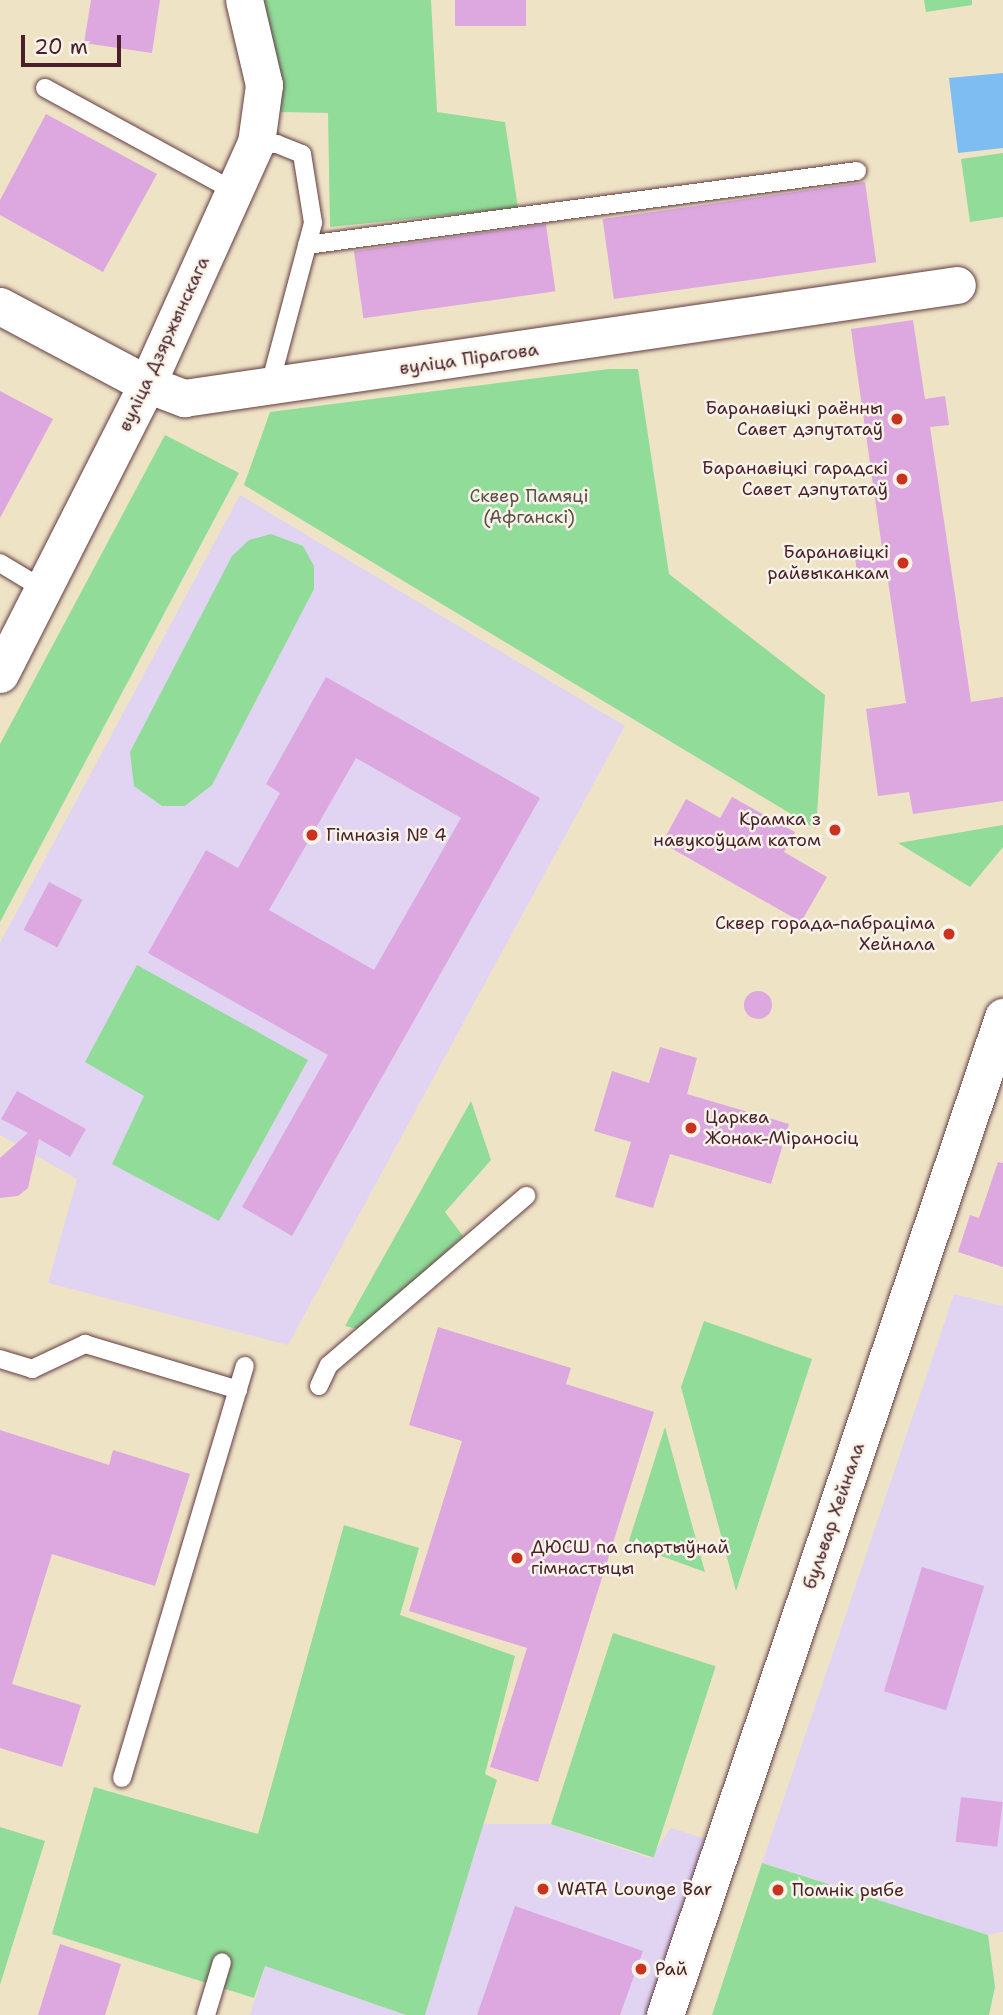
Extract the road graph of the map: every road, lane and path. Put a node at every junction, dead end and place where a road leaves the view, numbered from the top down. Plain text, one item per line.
1 (244, 0) edge
2 (45, 88) dead end
3 (256, 143) junction
4 (857, 171) dead end
5 (234, 191) junction
6 (306, 245) junction
7 (957, 285) dead end
8 (0, 306) edge
9 (148, 384) junction
10 (269, 388) junction
11 (0, 563) edge
12 (43, 589) junction
13 (0, 674) edge
14 (1003, 1017) edge
15 (526, 1196) dead end
16 (0, 1359) edge
17 (245, 1366) dead end
18 (318, 1387) dead end
19 (238, 1390) junction
20 (122, 1778) dead end
21 (222, 1962) dead end
22 (206, 2015) edge
23 (665, 2015) edge

1 - 3 street, вуліца Дзяржынскага
2 - 5 lane
3 - 5 street, вуліца Дзяржынскага
3 - 6 lane
4 - 6 lane
5 - 9 street, вуліца Дзяржынскага
6 - 10 lane
7 - 10 street, вуліца Пірагова
8 - 9 street, вуліца Пірагова
9 - 10 street, вуліца Пірагова
9 - 12 street, вуліца Дзяржынскага
11 - 12 lane
12 - 13 street, вуліца Дзяржынскага
14 - 23 street, бульвар Хейнала
15 - 18 lane
16 - 19 lane
17 - 19 lane
19 - 20 lane
21 - 22 lane

